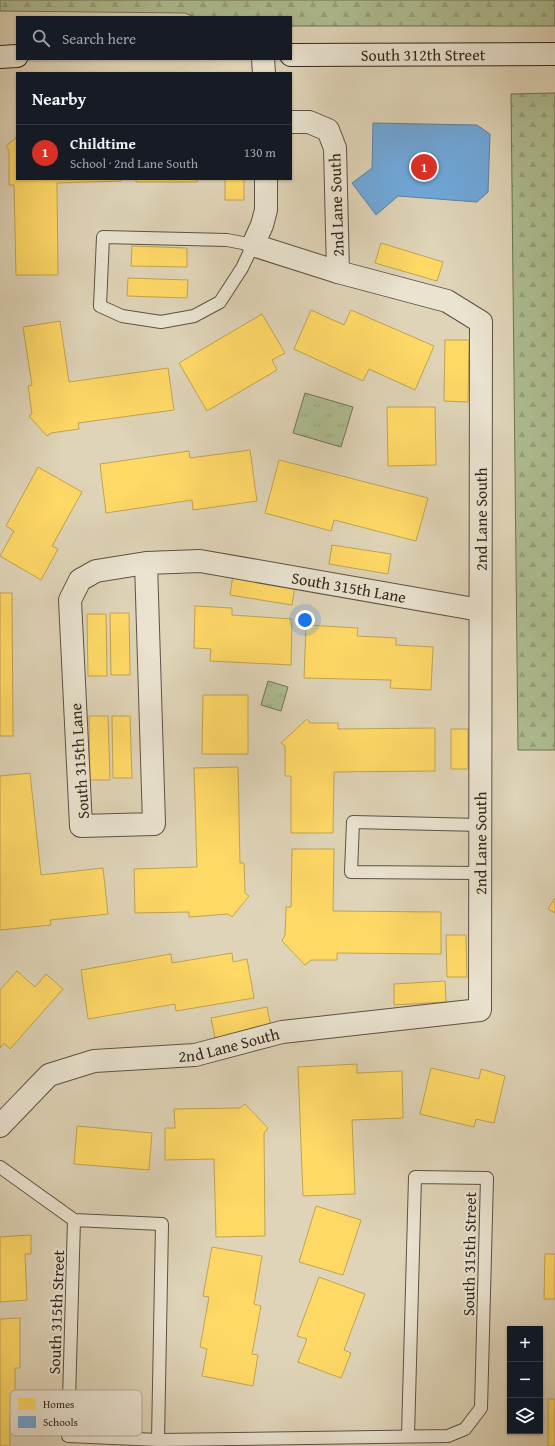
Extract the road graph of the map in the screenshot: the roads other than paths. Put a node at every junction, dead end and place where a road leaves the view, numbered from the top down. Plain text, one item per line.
1 (555, 54) edge
2 (16, 56) edge
3 (292, 56) edge
4 (0, 57) edge
5 (263, 60) edge
6 (264, 72) edge
7 (292, 122) edge
8 (266, 180) edge
9 (253, 245) junction
10 (338, 272) junction
11 (146, 563) junction
12 (480, 610) junction
13 (480, 825) junction
14 (480, 873) junction
15 (0, 1126) edge
16 (0, 1167) edge
17 (74, 1220) junction
18 (69, 1390) edge
19 (68, 1436) edge
20 (408, 1436) junction
21 (158, 1440) junction

1 - 3 street, South 312th Street
2 - 4 street
5 - 6 street
7 - 10 street, 2nd Lane South
8 - 9 street
9 - 9 lane
9 - 10 street, 2nd Lane South
10 - 12 street, 2nd Lane South
11 - 11 street, South 315th Lane
11 - 12 street, South 315th Lane
12 - 13 street, 2nd Lane South
13 - 14 street, 2nd Lane South
13 - 14 lane
14 - 15 street, 2nd Lane South
16 - 17 lane
17 - 18 lane, South 315th Street
17 - 21 lane
19 - 21 lane, South 315th Street
20 - 20 lane, South 315th Street
20 - 21 lane, South 315th Street

